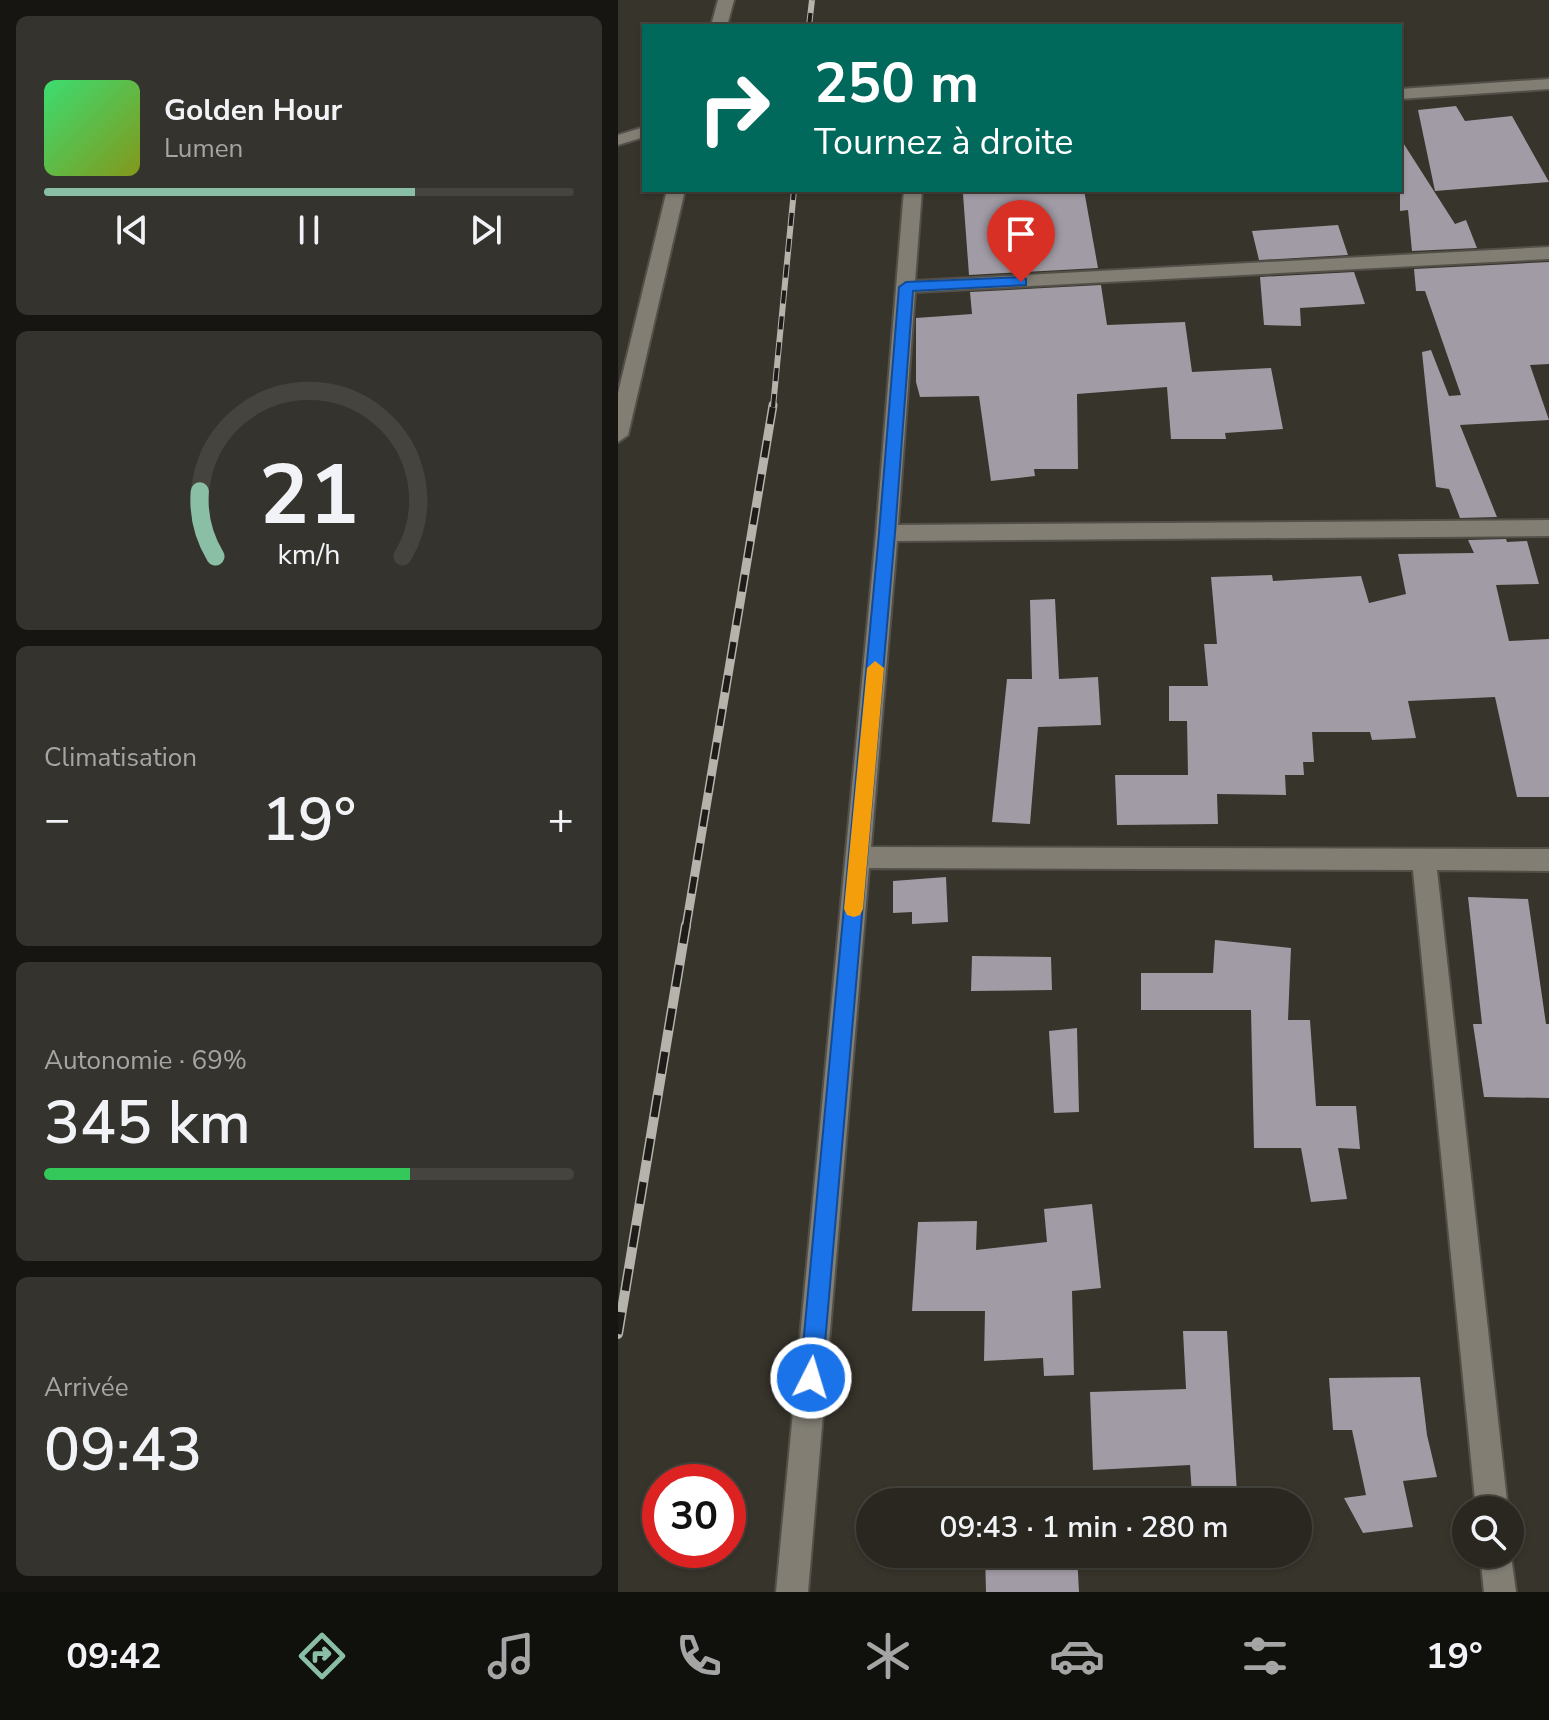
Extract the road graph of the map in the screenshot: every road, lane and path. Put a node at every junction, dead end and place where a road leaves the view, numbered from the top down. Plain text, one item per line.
1 (726, 0) edge
2 (720, 24) edge
3 (1549, 84) edge
4 (1402, 94) edge
5 (642, 133) edge
6 (618, 140) edge
7 (676, 192) edge
8 (913, 192) edge
9 (1549, 253) edge
10 (906, 287) junction
11 (618, 435) edge
12 (1549, 528) edge
13 (887, 533) junction
14 (858, 857) junction
15 (1549, 860) edge
16 (1424, 861) junction
17 (1491, 1496) edge
18 (1497, 1568) edge
19 (792, 1592) edge
20 (1500, 1592) edge

1 - 2 street
3 - 4 street
5 - 6 street
7 - 11 street
8 - 10 street
9 - 10 street
10 - 13 street
12 - 13 street
13 - 14 street
14 - 16 street
14 - 19 street
15 - 16 street
16 - 17 street
18 - 20 street

